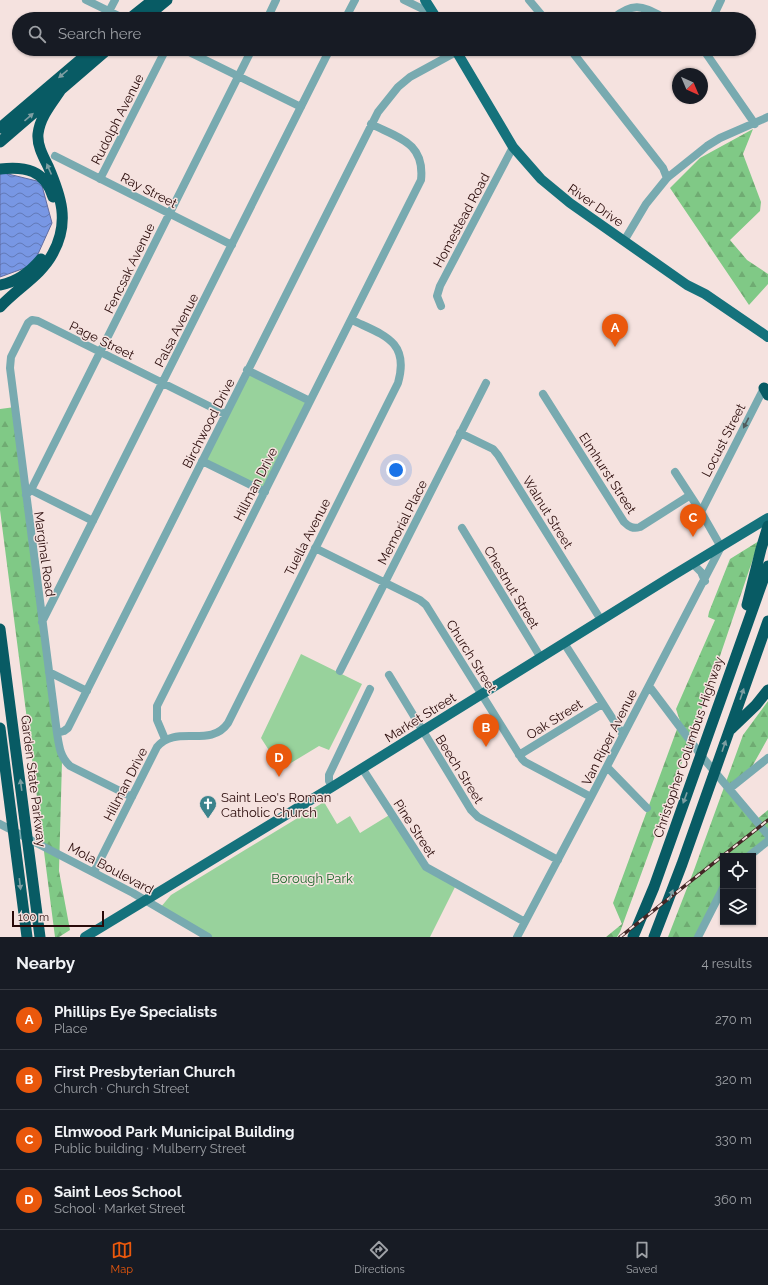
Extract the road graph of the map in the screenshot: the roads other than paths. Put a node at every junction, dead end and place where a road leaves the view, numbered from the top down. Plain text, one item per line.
1 (86, 0) edge
2 (115, 0) edge
3 (153, 0) edge
4 (167, 0) edge
5 (276, 0) edge
6 (355, 0) edge
7 (404, 0) edge
8 (424, 0) edge
9 (529, 0) edge
10 (721, 0) edge
11 (103, 12) edge
12 (109, 12) edge
13 (138, 12) edge
14 (152, 12) edge
15 (270, 12) edge
16 (349, 12) edge
17 (427, 12) edge
18 (432, 12) edge
19 (539, 12) edge
20 (622, 12) edge
21 (651, 12) edge
22 (715, 12) edge
23 (82, 56) edge
24 (84, 56) edge
25 (100, 56) edge
26 (162, 56) edge
27 (197, 56) edge
28 (248, 56) edge
29 (326, 56) edge
30 (445, 56) edge
31 (459, 56) edge
32 (578, 56) edge
33 (708, 56) edge
34 (80, 59) junction
35 (238, 76) junction
36 (62, 88) junction
37 (301, 107) junction
38 (768, 117) edge
39 (371, 124) junction
40 (755, 124) junction
41 (0, 128) edge
42 (0, 142) edge
43 (513, 147) junction
44 (55, 156) dead end
45 (0, 169) edge
46 (667, 178) junction
47 (100, 179) junction
48 (169, 214) junction
49 (624, 240) junction
50 (232, 245) junction
51 (0, 285) edge
52 (440, 306) dead end
53 (0, 308) edge
54 (352, 320) junction
55 (768, 337) edge
56 (100, 353) junction
57 (247, 370) junction
58 (11, 378) joint
59 (162, 383) junction
60 (486, 383) dead end
61 (767, 388) edge
62 (543, 394) dead end
63 (310, 402) junction
64 (226, 414) junction
65 (460, 433) junction
66 (202, 461) junction
67 (674, 472) dead end
68 (28, 492) junction
69 (265, 492) junction
70 (689, 496) junction
71 (701, 512) junction
72 (768, 518) edge
73 (94, 521) junction
74 (462, 528) dead end
75 (767, 530) edge
76 (721, 547) junction
77 (315, 548) junction
78 (693, 564) junction
79 (768, 566) edge
80 (705, 581) junction
81 (384, 582) junction
82 (601, 620) junction
83 (768, 621) edge
84 (42, 622) junction
85 (0, 629) edge
86 (564, 643) junction
87 (541, 658) junction
88 (732, 667) junction
89 (340, 671) dead end
90 (50, 672) junction
91 (389, 675) dead end
92 (649, 686) junction
93 (370, 689) dead end
94 (768, 690) edge
95 (87, 691) junction
96 (482, 694) junction
97 (602, 704) junction
98 (0, 728) edge
99 (423, 731) junction
100 (729, 731) junction
101 (57, 733) junction
102 (622, 735) junction
103 (165, 739) junction
104 (519, 755) junction
105 (768, 758) edge
106 (702, 760) junction
107 (607, 767) junction
108 (362, 768) junction
109 (332, 787) junction
110 (729, 789) junction
111 (132, 797) junction
112 (591, 797) junction
113 (647, 808) dead end
114 (0, 824) edge
115 (768, 835) edge
116 (768, 841) edge
117 (753, 853) edge
118 (558, 860) junction
119 (94, 872) junction
120 (722, 889) edge
121 (145, 900) junction
122 (525, 922) junction
123 (27, 937) edge
124 (40, 937) edge
125 (85, 937) edge
126 (208, 937) edge
127 (517, 937) edge
128 (633, 937) edge
129 (654, 937) edge
130 (698, 937) edge

1 - 11 street
2 - 12 street
3 - 13 highway
4 - 14 highway
5 - 15 street
6 - 16 street
7 - 17 street
8 - 18 main road
9 - 19 street
10 - 22 street
20 - 21 street
23 - 34 street
24 - 34 highway
25 - 36 highway
26 - 47 street, Rudolph Avenue
27 - 35 street
28 - 35 street, Fencsak Avenue
29 - 37 street, Palsa Avenue
30 - 39 street, Birchwood Drive
31 - 43 main road, River Drive
32 - 46 street
33 - 40 street
34 -> 41 highway
35 - 37 street
35 - 48 street, Fencsak Avenue
42 -> 36 highway
53 -> 36 highway
37 - 50 street, Palsa Avenue
38 - 40 street
39 - 54 street, Hillman Drive
39 - 57 street, Birchwood Drive
40 - 46 street
43 - 49 main road, River Drive
43 - 52 street, Homestead Road
44 - 47 street, Ray Street
45 - 51 highway
46 - 49 street
47 - 48 street, Ray Street
48 - 50 street, Ray Street
48 - 56 street, Fencsak Avenue
49 - 55 main road, River Drive
50 - 59 street, Palsa Avenue
54 - 63 street, Hillman Drive
54 - 77 street, Tuella Avenue
56 - 58 street, Page Street
56 - 59 street, Page Street
56 - 68 street, Fencsak Avenue
57 - 63 street
57 - 64 street, Birchwood Drive
58 - 68 street, Marginal Road
59 - 64 street, Page Street
59 - 73 street, Palsa Avenue
60 - 65 street, Memorial Place
61 -> 71 street, Locust Street
62 - 70 street, Elmhurst Street
63 - 69 street, Hillman Drive
64 - 66 street, Birchwood Drive
65 - 81 street, Memorial Place
65 - 82 street, Walnut Street
66 - 69 street
66 - 95 street, Birchwood Drive
67 - 70 street
68 - 73 street
68 - 84 street, Marginal Road
69 - 103 street, Hillman Drive
70 - 71 street
71 - 76 street
72 - 76 main road, Market Street
73 - 84 street, Palsa Avenue
74 - 87 street, Chestnut Street
75 - 88 highway
76 - 78 main road, Market Street
76 - 80 street, Van Riper Avenue
77 - 81 street, Church Street
77 - 103 street, Tuella Avenue
78 - 80 street
78 - 82 main road, Market Street
79 - 88 highway, Christopher Columbus Highway
80 - 92 street, Van Riper Avenue
81 - 89 street, Memorial Place
81 - 96 street, Church Street
82 - 86 main road, Market Street
100 -> 83 highway
84 - 90 street, Marginal Road
124 -> 85 highway, Garden State Parkway
86 - 87 main road, Market Street
86 - 97 street
87 - 96 main road, Market Street
88 - 106 highway, Christopher Columbus Highway
90 - 95 street
90 - 101 street, Marginal Road
91 - 99 street, Beech Street
92 - 102 street, Van Riper Avenue
92 - 106 street
93 - 109 street
94 - 100 highway
95 - 101 street, Birchwood Drive
96 - 99 main road, Market Street
96 - 104 street, Church Street
97 - 102 street
97 - 104 street, Oak Street
98 -> 123 highway, Garden State Parkway
99 - 108 main road, Market Street
99 - 118 street, Beech Street
129 -> 100 highway
101 - 111 street
102 - 107 street, Van Riper Avenue
103 - 111 street, Hillman Drive
104 - 112 street, Church Street
105 - 110 street
106 - 110 street
106 -> 128 highway, Christopher Columbus Highway
107 - 112 street, Van Riper Avenue
107 - 113 street
108 - 109 main road, Market Street
108 - 122 street, Pine Street
109 - 121 main road, Market Street
110 - 115 street
111 - 119 street, Hillman Drive
112 - 118 street, Van Riper Avenue
114 - 119 street, Mola Boulevard
116 - 117 street
118 - 122 street, Van Riper Avenue
119 - 121 street, Mola Boulevard
120 - 130 street
121 - 125 main road, Market Street
121 - 126 street, Mola Boulevard
122 - 127 street, Van Riper Avenue

